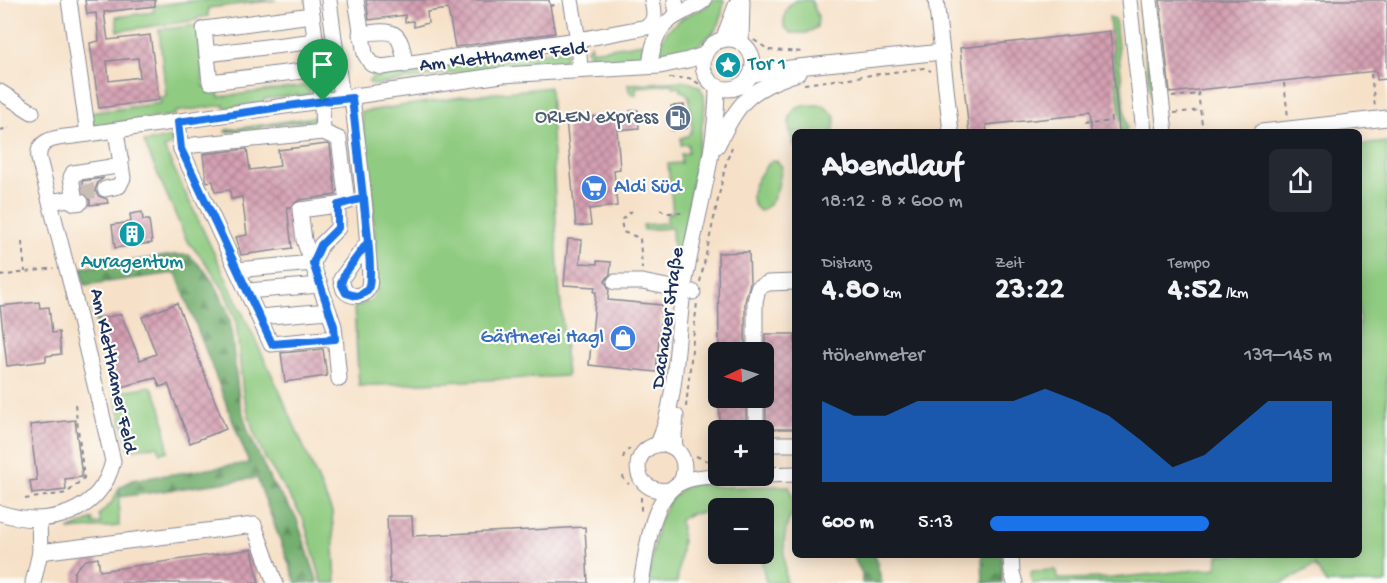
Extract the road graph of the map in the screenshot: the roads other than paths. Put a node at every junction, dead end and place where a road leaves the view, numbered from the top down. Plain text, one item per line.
1 (69, 0) edge
2 (329, 0) edge
3 (356, 0) edge
4 (571, 0) edge
5 (652, 0) edge
6 (740, 0) edge
7 (936, 0) edge
8 (1150, 1) edge
9 (1129, 3) edge
10 (689, 4) edge
11 (311, 8) edge
12 (657, 25) junction
13 (360, 34) junction
14 (747, 38) junction
15 (578, 40) junction
16 (723, 40) junction
17 (315, 41) junction
18 (942, 52) junction
19 (207, 54) junction
20 (704, 55) junction
21 (752, 57) junction
22 (405, 65) junction
23 (821, 66) junction
24 (798, 67) junction
25 (319, 69) junction
26 (580, 69) junction
27 (658, 70) junction
28 (705, 73) junction
29 (751, 75) junction
30 (719, 90) junction
31 (0, 92) edge
32 (347, 98) junction
33 (323, 101) junction
34 (32, 112) dead end
35 (1382, 118) edge
36 (178, 122) junction
37 (951, 129) edge
38 (1144, 129) edge
39 (1165, 129) edge
40 (1289, 129) edge
41 (116, 130) junction
42 (323, 132) junction
43 (88, 134) junction
44 (181, 149) junction
45 (121, 161) junction
46 (708, 165) junction
47 (106, 194) tunnel mouth
48 (364, 198) junction
49 (50, 202) junction
50 (343, 203) junction
51 (368, 242) dead end
52 (313, 263) junction
53 (237, 270) junction
54 (615, 282) dead end
55 (792, 282) edge
56 (320, 285) junction
57 (247, 291) junction
58 (694, 291) junction
59 (328, 311) junction
60 (259, 316) junction
61 (335, 339) junction
62 (756, 342) edge
63 (339, 379) dead end
64 (658, 444) junction
65 (774, 444) edge
66 (792, 444) edge
67 (683, 453) junction
68 (708, 467) edge
69 (792, 474) edge
70 (774, 475) edge
71 (708, 479) edge
72 (675, 486) junction
73 (640, 489) junction
74 (0, 513) edge
75 (39, 520) junction
76 (646, 522) junction
77 (40, 552) junction
78 (1011, 558) edge
79 (33, 583) edge
80 (275, 583) edge
81 (641, 583) edge
82 (1015, 583) edge

1 - 43 street
2 - 32 street
3 - 13 street
4 - 15 street
5 - 12 street
6 - 14 street
6 - 16 street
7 - 18 street
8 - 9 street
8 - 39 street
9 - 38 street
10 - 12 street
11 - 17 street
11 - 19 street
12 - 15 street
12 - 27 street
13 - 22 street
13 - 22 street
14 - 16 street
14 - 21 street
15 - 22 street
15 - 26 street
16 - 20 street
17 - 19 street
17 - 25 street
18 - 23 street
18 - 37 street
19 - 25 street
20 - 27 street, Am Kletthamer Feld
20 - 28 street
21 - 24 street
21 - 29 street
23 - 24 street
23 - 46 street
24 - 29 street
25 - 33 street
26 - 27 street, Am Kletthamer Feld
26 - 32 street, Am Kletthamer Feld
27 - 28 street, Am Kletthamer Feld
28 - 30 street
29 - 30 street
30 - 46 street, Dachauer Straße
31 - 34 street
32 - 33 street, Am Kletthamer Feld
32 - 48 street
33 - 36 street, Am Kletthamer Feld
33 - 42 street
35 - 40 street
36 - 41 street, Am Kletthamer Feld
36 - 44 street
41 - 43 street, Am Kletthamer Feld
41 - 45 street
42 - 44 street
42 - 50 street
43 - 49 street, Am Kletthamer Feld
44 - 53 street
45 - 47 street
45 - 49 street
46 - 58 street, Dachauer Straße
48 - 50 street
48 - 51 street
49 - 75 street, Am Kletthamer Feld
50 - 52 street
50 - 52 street
52 - 53 street
52 - 56 street
53 - 57 street
54 - 58 street
55 - 62 street
56 - 57 street
56 - 59 street
57 - 60 street
58 - 64 street, Dachauer Straße
58 - 67 street, Dachauer Straße
59 - 60 street
59 - 61 street
60 - 61 street
61 - 63 street
64 - 67 street
64 - 73 street, Dachauer Straße
65 - 66 street
67 - 68 street
67 - 72 street, Dachauer Straße
69 - 70 street
71 - 72 street
72 - 73 street
72 - 76 street, Dachauer Straße
73 - 76 street, Dachauer Straße
74 - 75 street, Am Kletthamer Feld
75 - 77 street
76 - 81 street, Dachauer Straße
77 - 79 street
77 - 80 street
78 - 82 street

